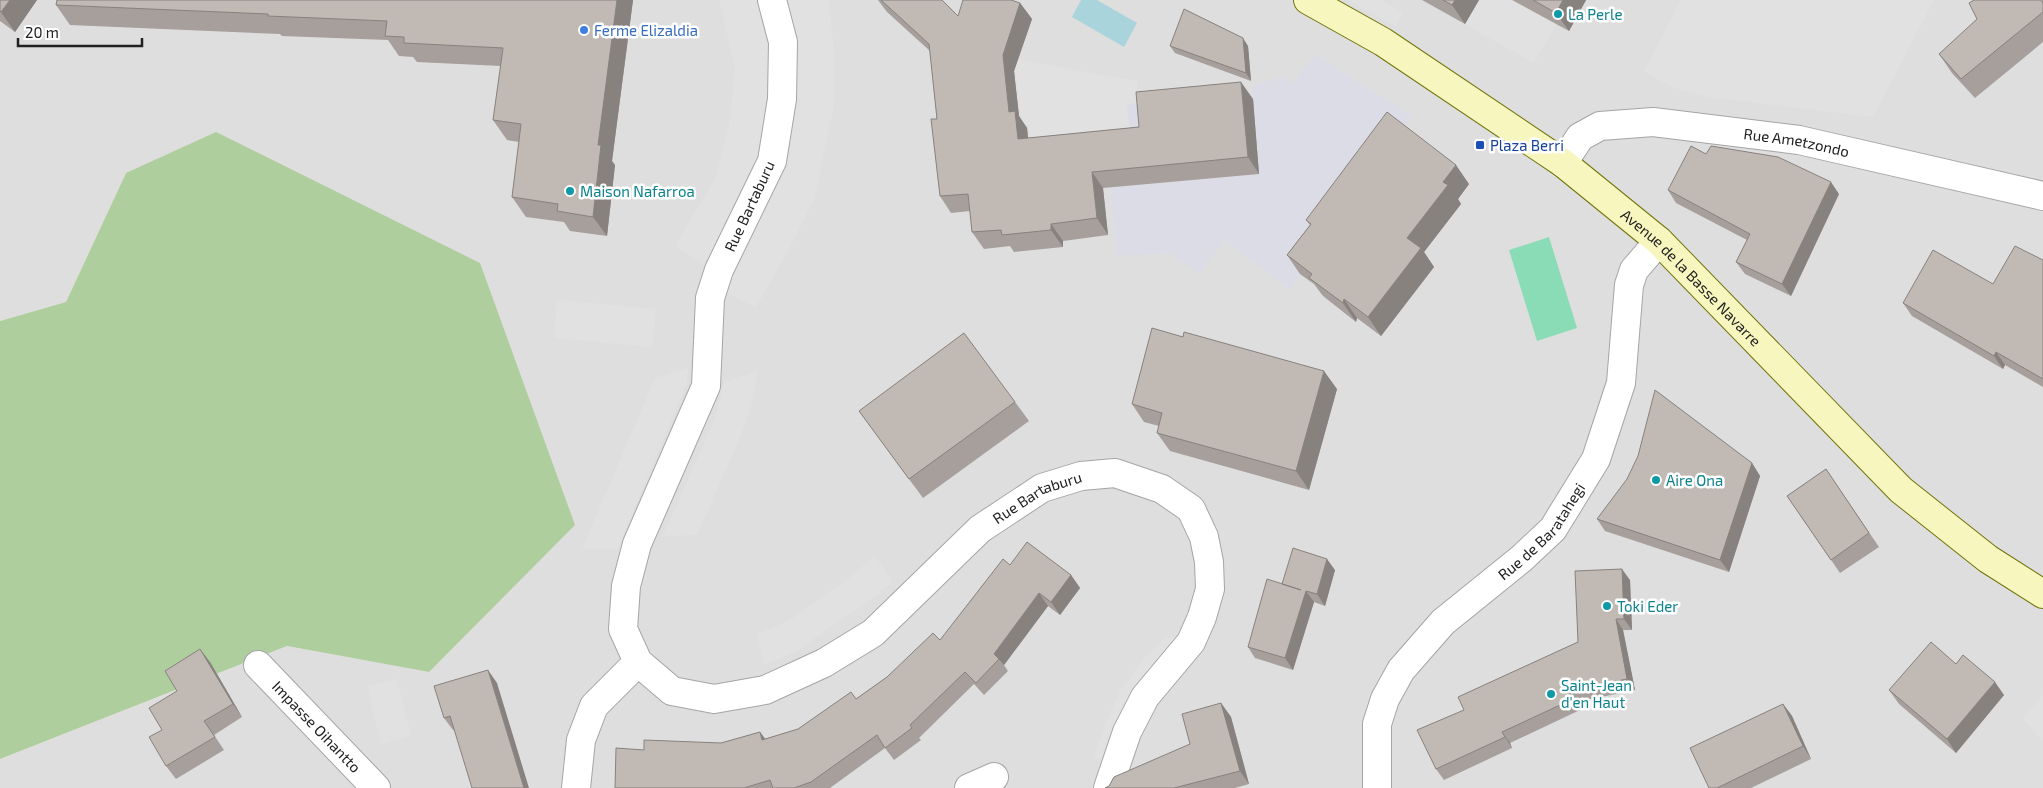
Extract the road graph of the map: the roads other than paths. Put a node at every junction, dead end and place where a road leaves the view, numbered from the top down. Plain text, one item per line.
1 (772, 0) edge
2 (1308, 0) edge
3 (1563, 163) junction
4 (2043, 196) edge
5 (1659, 241) junction
6 (2043, 594) edge
7 (638, 662) junction
8 (258, 665) dead end
9 (994, 777) dead end
10 (376, 788) edge
11 (576, 788) edge
12 (969, 788) edge
13 (1108, 788) edge
14 (1377, 788) edge

1 - 7 street, Rue Bartaburu
2 - 3 street, Avenue de la Basse Navarre
3 - 4 street, Rue Ametzondo
3 - 5 street, Avenue de la Basse Navarre
5 - 6 street, Avenue de la Basse Navarre
5 - 14 street, Rue de Baratahegi
7 - 11 street
7 - 13 street, Rue Bartaburu
8 - 10 street, Impasse Oihantto
9 - 12 street

